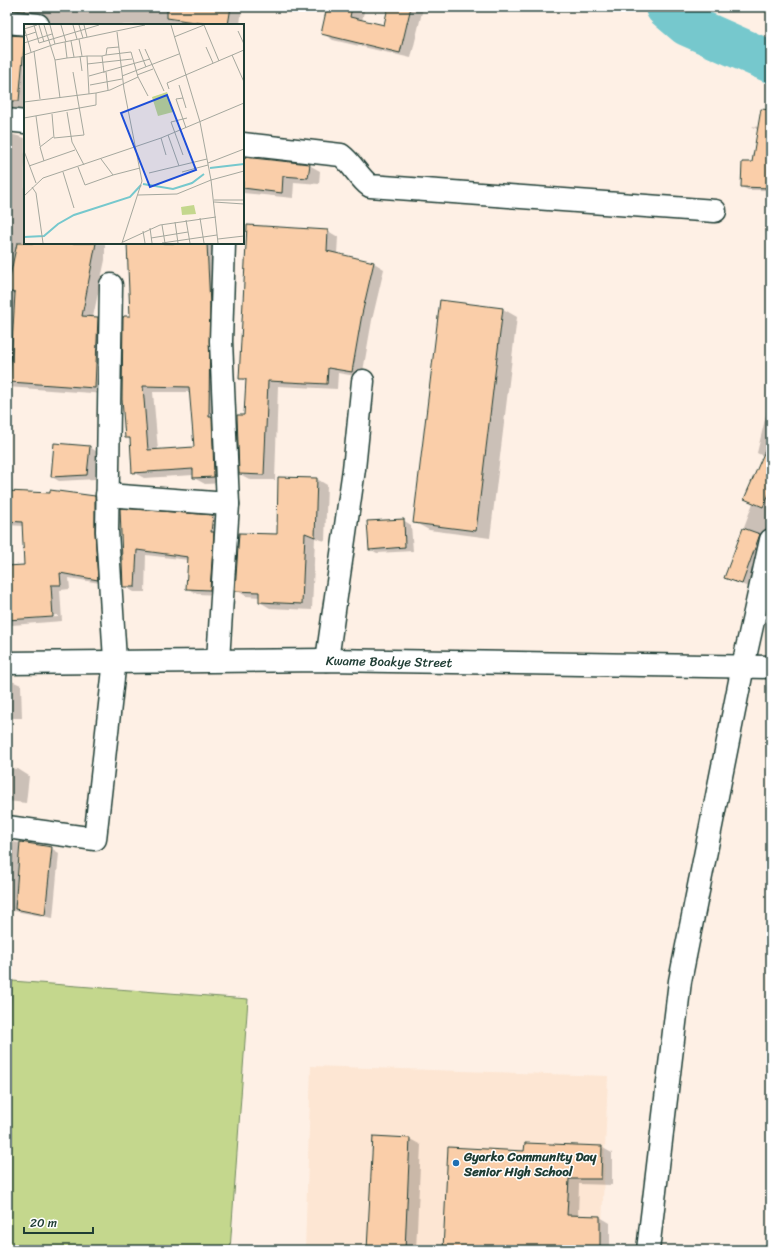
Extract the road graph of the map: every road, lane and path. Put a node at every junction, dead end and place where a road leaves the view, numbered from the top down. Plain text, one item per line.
1 (7, 22) edge
2 (28, 24) edge
3 (7, 120) edge
4 (24, 122) edge
5 (244, 144) edge
6 (715, 211) dead end
7 (224, 244) edge
8 (111, 285) dead end
9 (362, 381) dead end
10 (107, 495) junction
11 (228, 504) junction
12 (771, 540) edge
13 (115, 660) junction
14 (218, 660) junction
15 (327, 660) junction
16 (7, 663) edge
17 (743, 666) junction
18 (771, 667) edge
19 (7, 827) edge
20 (648, 1250) edge

1 - 2 street
3 - 4 street
5 - 6 street
7 - 11 street
8 - 10 street
9 - 15 street
10 - 11 street
10 - 13 street
11 - 14 street
12 - 17 street
13 - 14 street, Kwame Boakye Street
13 - 16 street, Kwame Boakye Street
13 - 19 street
14 - 15 street, Kwame Boakye Street
15 - 17 street, Kwame Boakye Street
17 - 18 street, Kwame Boakye Street
17 - 20 street

